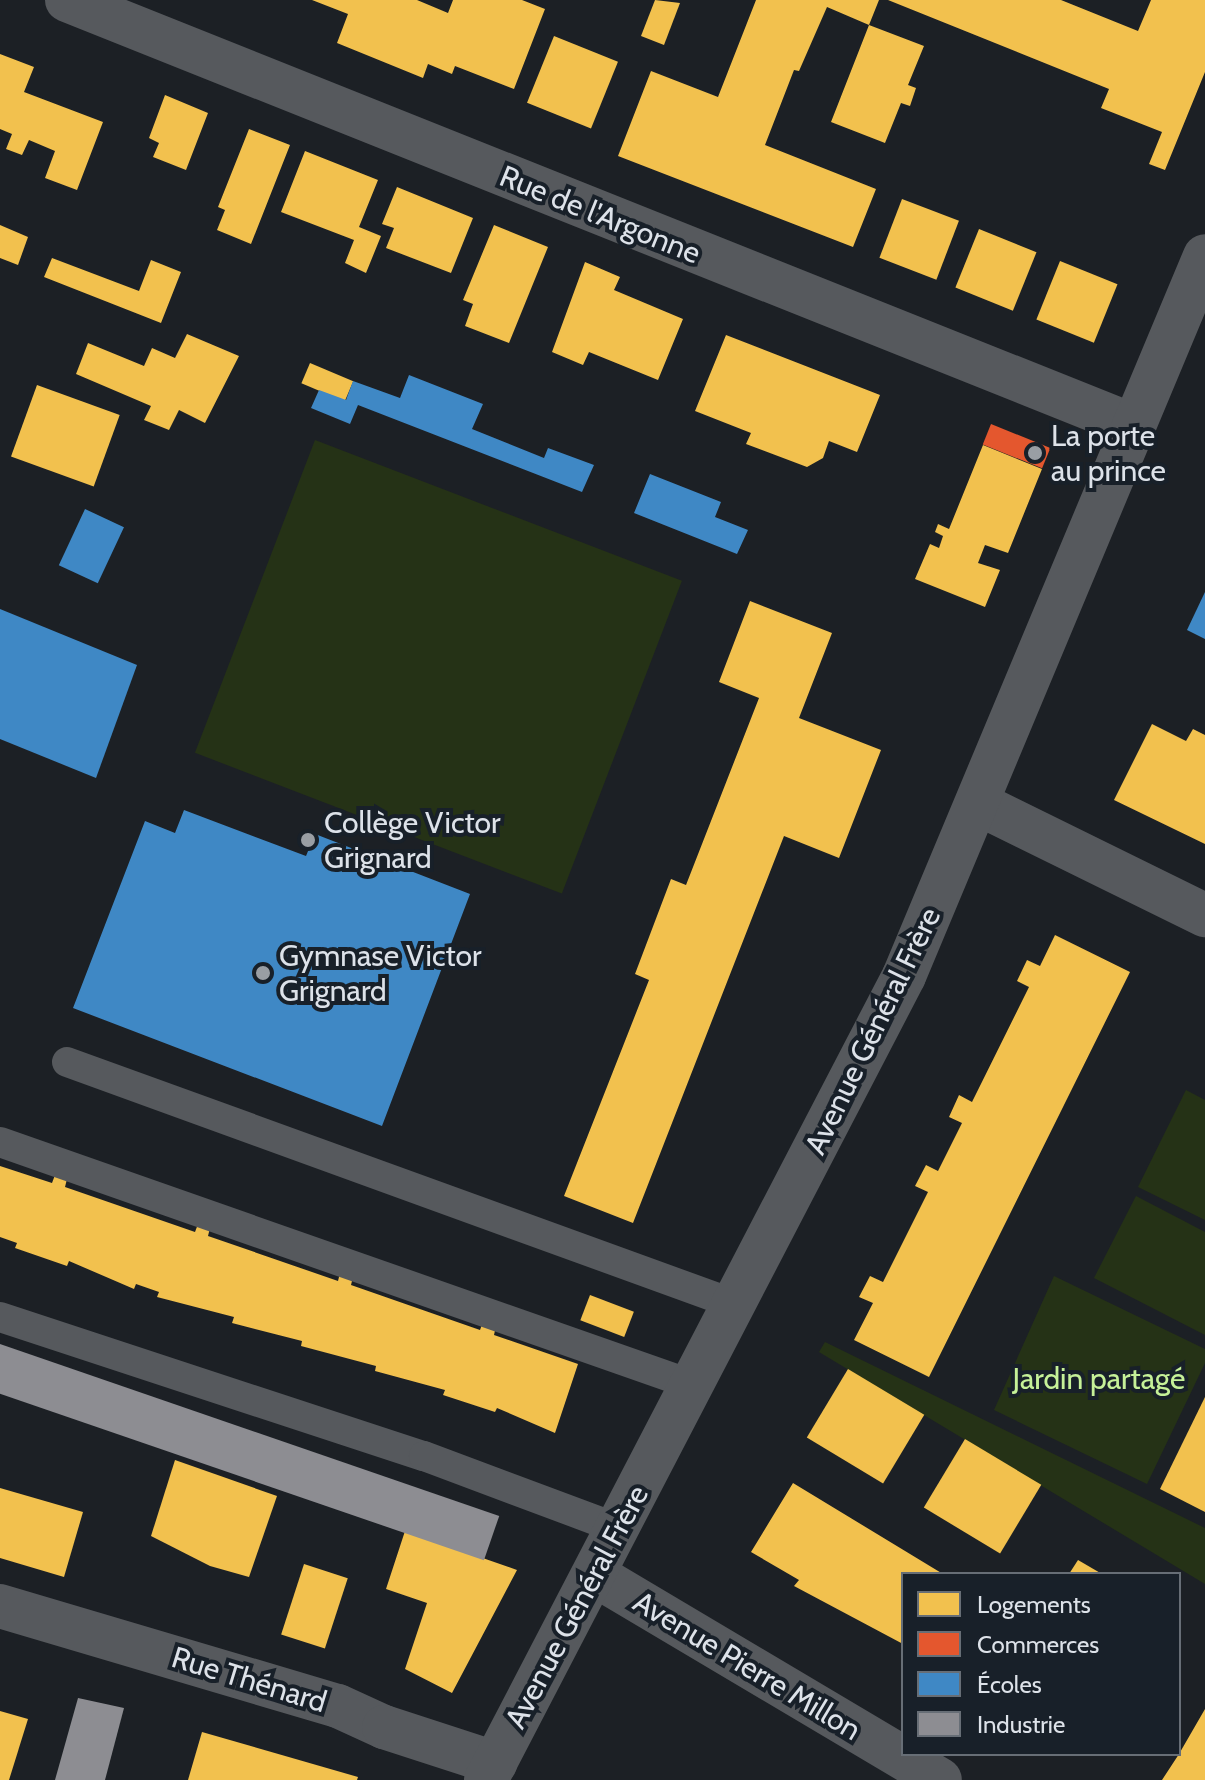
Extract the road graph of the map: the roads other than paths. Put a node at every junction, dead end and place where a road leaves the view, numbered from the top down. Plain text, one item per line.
1 (67, 0) edge
2 (1205, 256) edge
3 (1134, 426) junction
4 (979, 804) junction
5 (1205, 915) edge
6 (67, 1062) dead end
7 (0, 1142) edge
8 (734, 1304) junction
9 (0, 1317) edge
10 (693, 1385) junction
11 (619, 1529) junction
12 (595, 1575) junction
13 (0, 1606) edge
14 (491, 1771) edge
15 (940, 1780) edge

1 - 3 street, Rue de l'Argonne
2 - 3 street, Avenue Général Frère
3 - 4 street, Avenue Général Frère
4 - 5 street
4 - 8 street, Avenue Général Frère
6 - 8 lane
7 - 10 lane
8 - 10 street, Avenue Général Frère
9 - 11 lane
10 - 11 street, Avenue Général Frère
11 - 12 street, Avenue Général Frère
12 - 14 street, Avenue Général Frère
12 - 15 street, Avenue Pierre Millon
13 - 14 street, Rue Thénard

